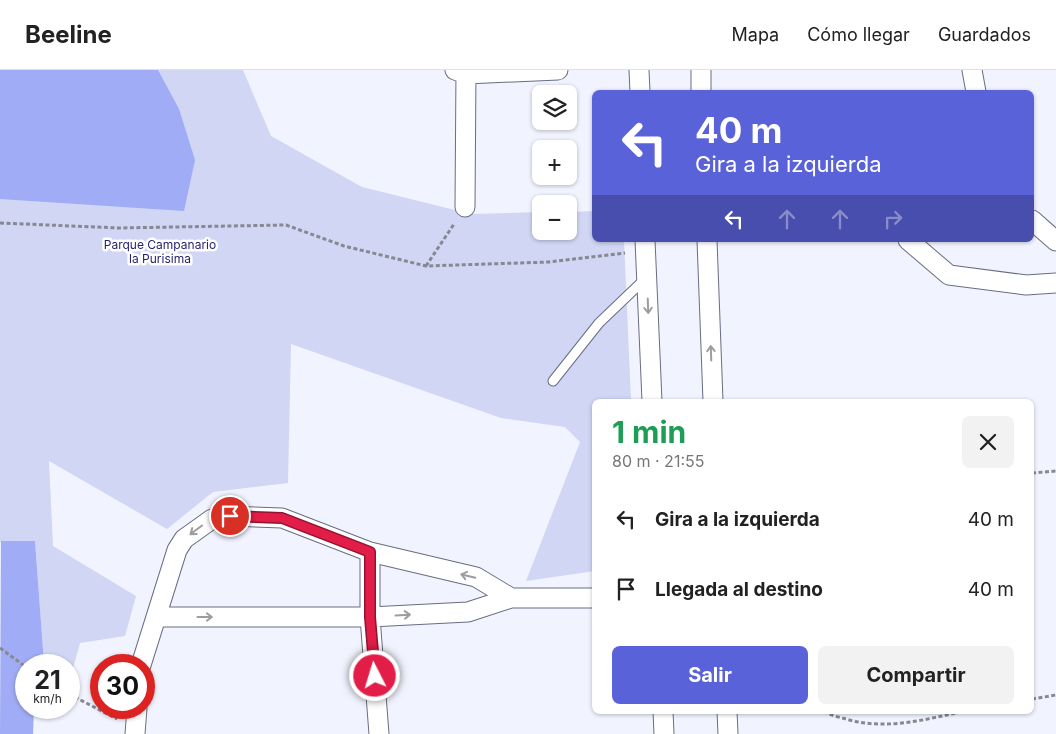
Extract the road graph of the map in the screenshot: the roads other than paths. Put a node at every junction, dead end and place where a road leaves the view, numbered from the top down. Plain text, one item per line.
1 (558, 70) edge
2 (639, 70) edge
3 (700, 70) edge
4 (972, 70) edge
5 (462, 71) edge
6 (640, 90) edge
7 (701, 90) edge
8 (976, 90) edge
9 (465, 207) road end
10 (1034, 222) edge
11 (1056, 241) edge
12 (707, 242) edge
13 (910, 242) edge
14 (646, 246) edge
15 (647, 277) junction
16 (1056, 283) edge
17 (553, 381) dead end
18 (652, 399) edge
19 (713, 399) edge
20 (370, 552) junction
21 (511, 598) junction
22 (592, 598) edge
23 (156, 617) junction
24 (370, 617) junction
25 (144, 654) edge
26 (663, 714) edge
27 (727, 714) edge
28 (379, 734) edge
29 (664, 734) edge
30 (728, 734) edge

1 - 5 street
2 - 6 street
3 - 7 street
4 - 8 street
5 - 9 street
10 - 11 street
19 -> 12 street
13 - 16 street
14 - 15 street
15 - 17 lane
15 -> 18 street
21 -> 20 street
20 -> 23 street
20 - 24 street
21 - 22 street
24 -> 21 street
23 -> 24 street
23 - 25 street
24 - 28 street
26 - 29 street
27 - 30 street

